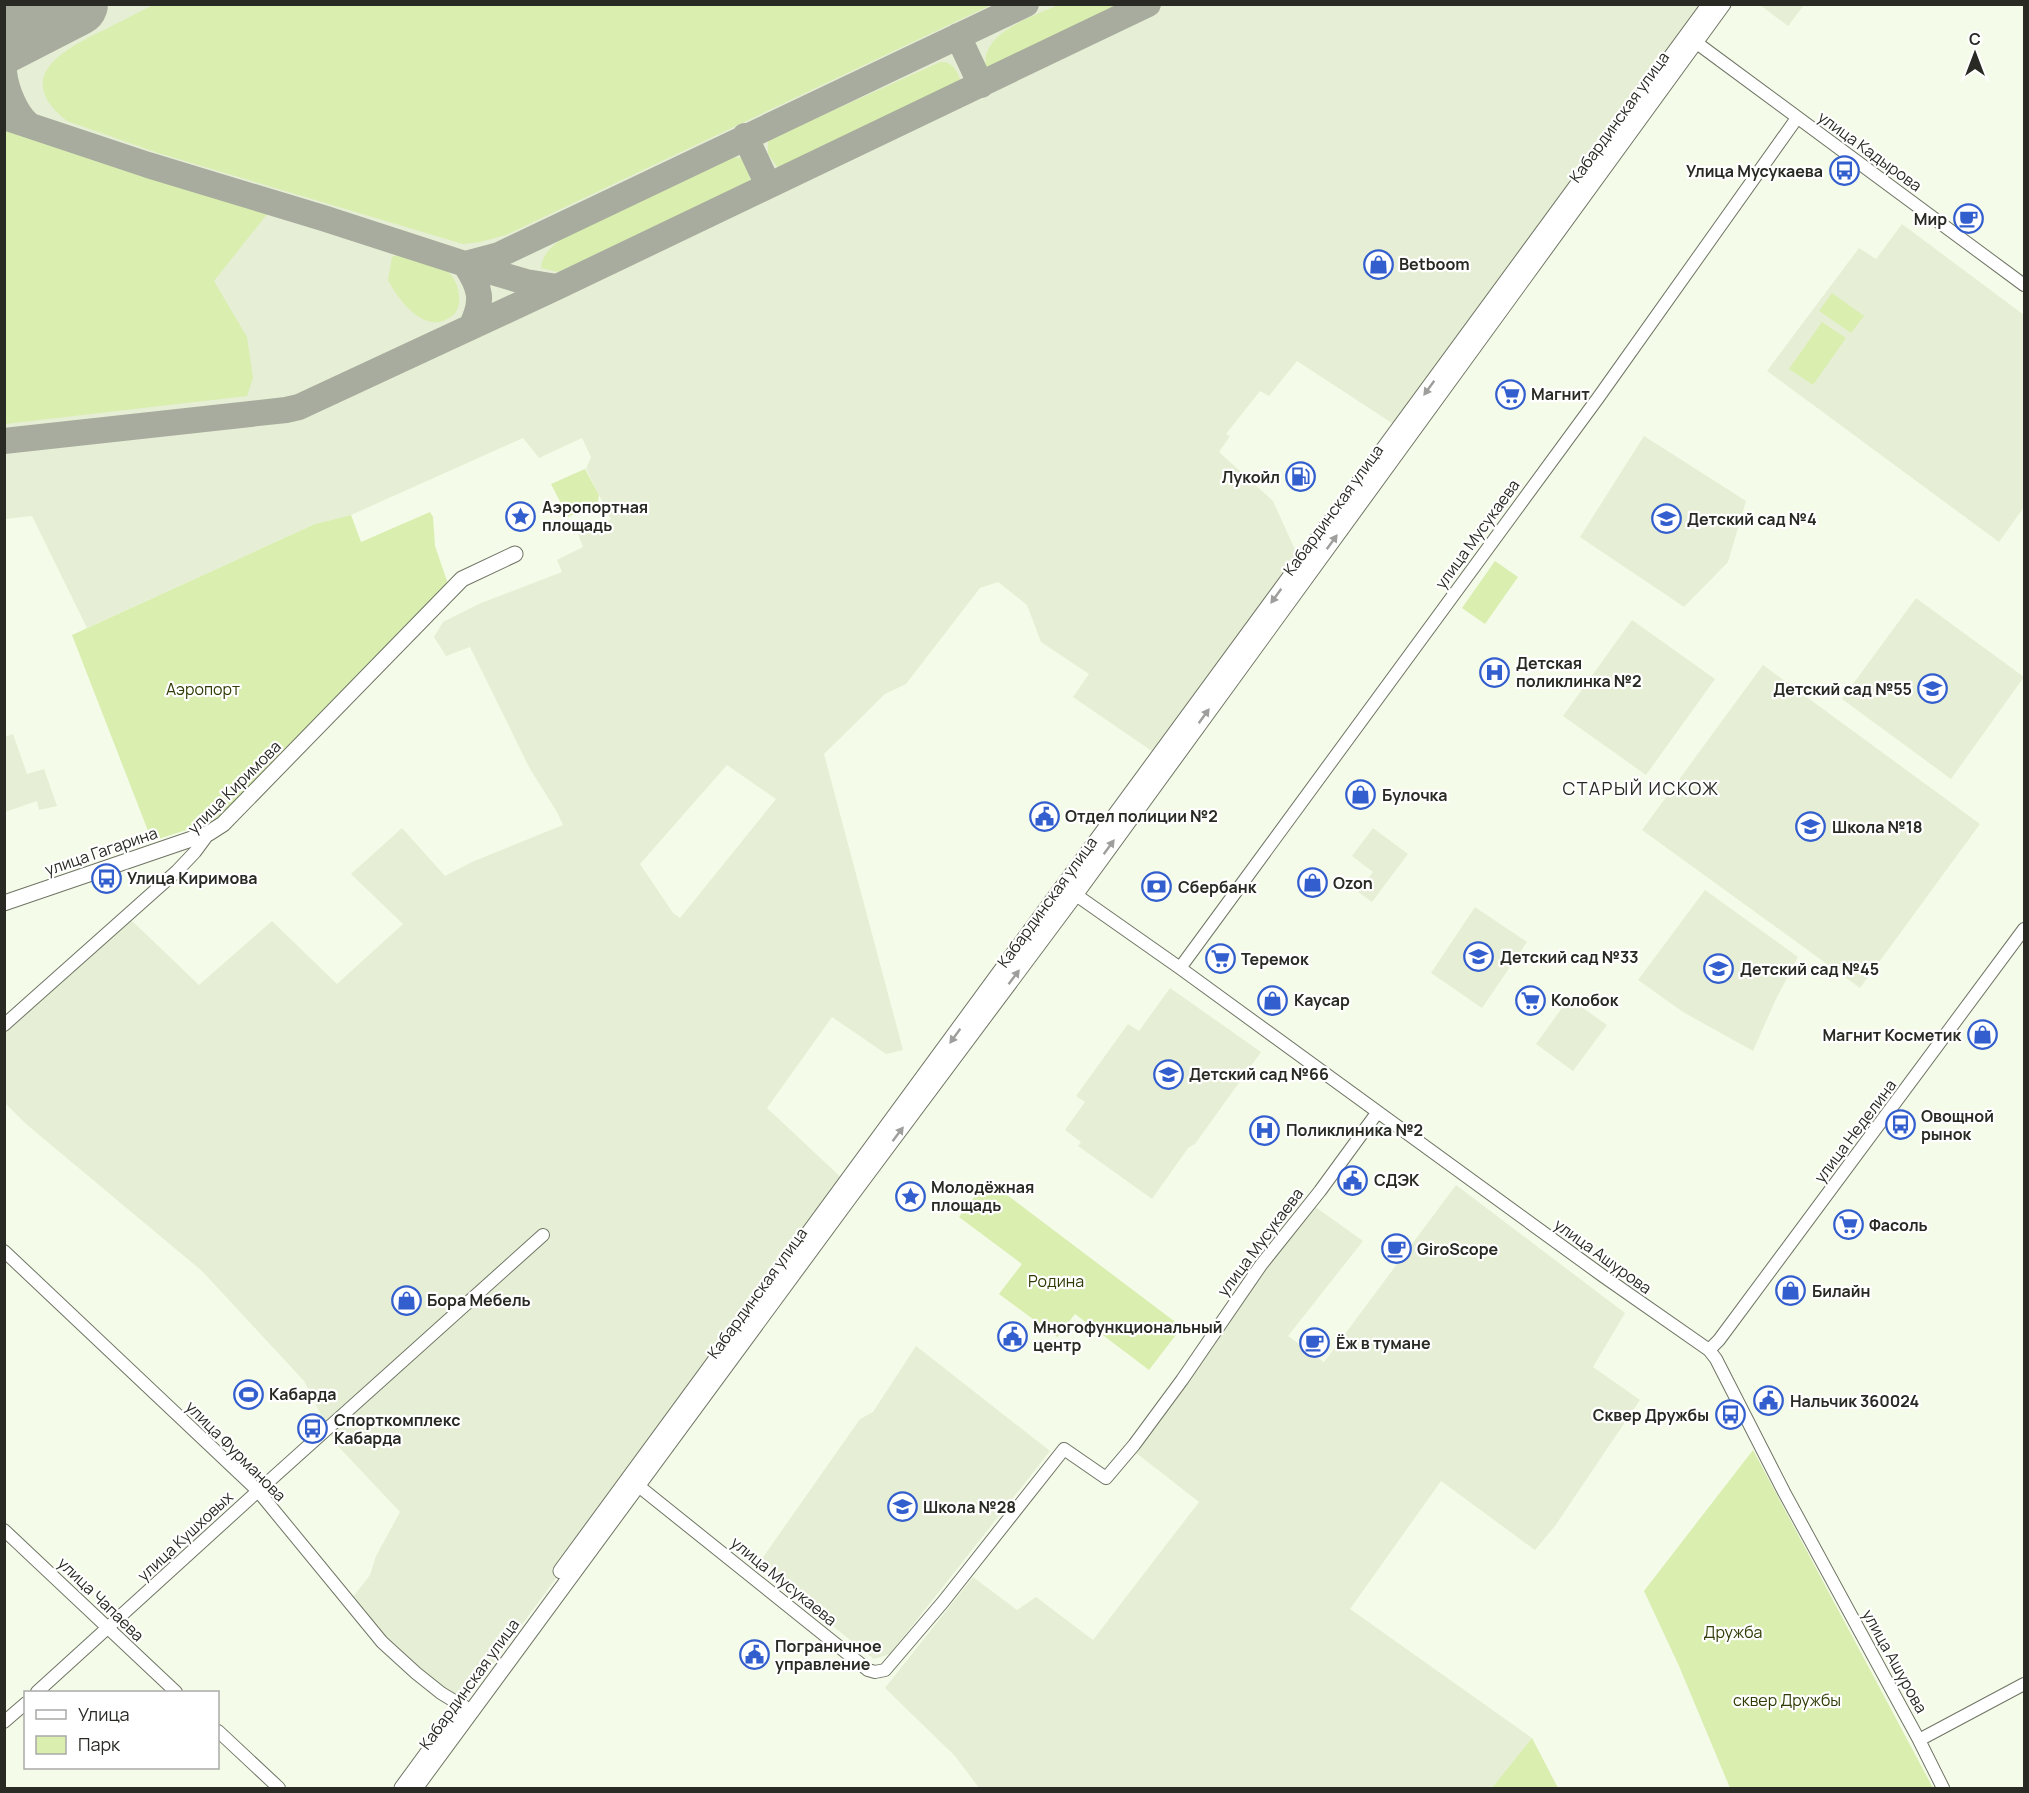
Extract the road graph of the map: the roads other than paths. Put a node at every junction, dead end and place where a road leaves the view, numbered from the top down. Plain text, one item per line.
1 (1710, 4) edge
2 (1723, 4) edge
3 (1691, 39) junction
4 (1797, 118) junction
5 (2025, 285) edge
6 (515, 554) dead end
7 (209, 832) junction
8 (1070, 891) junction
9 (4, 903) edge
10 (2025, 929) edge
11 (1180, 968) junction
12 (4, 1025) edge
13 (1377, 1113) junction
14 (543, 1235) dead end
15 (4, 1251) edge
16 (1709, 1350) junction
17 (634, 1481) junction
18 (258, 1491) junction
19 (4, 1530) edge
20 (108, 1629) junction
21 (2025, 1684) edge
22 (39, 1691) edge
23 (175, 1691) edge
24 (24, 1705) edge
25 (467, 1708) junction
26 (4, 1722) edge
27 (219, 1732) edge
28 (1919, 1740) junction
29 (279, 1788) edge
30 (402, 1788) edge
31 (415, 1788) edge
32 (1943, 1788) edge

1 - 3 main road, Кабардинская улица
2 - 3 main road, Кабардинская улица
3 - 4 street, улица Кадырова
3 - 8 main road, Кабардинская улица
4 - 5 street, улица Кадырова
4 - 11 street, улица Мусукаева
6 - 7 main road, улица Киримова
7 - 9 main road, улица Гагарина
7 - 12 street, улица Киримова
8 - 11 street, улица Ашурова
8 - 17 main road, Кабардинская улица
10 - 16 street, улица Неделина
11 - 13 street, улица Ашурова
13 - 16 street, улица Ашурова
13 - 17 street, улица Мусукаева
14 - 18 street, улица Кушховых
15 - 18 street, улица Фурманова
16 - 28 street, улица Ашурова
17 - 25 main road, Кабардинская улица
18 - 20 street, улица Кушховых
18 - 25 street, улица Фурманова
19 - 20 street, улица Чапаева
20 - 22 street, улица Кушховых
20 - 23 street, улица Чапаева
21 - 28 street
24 - 26 street
25 - 30 main road, Кабардинская улица
25 - 31 main road, Кабардинская улица
27 - 29 street
28 - 32 street, улица Ашурова

